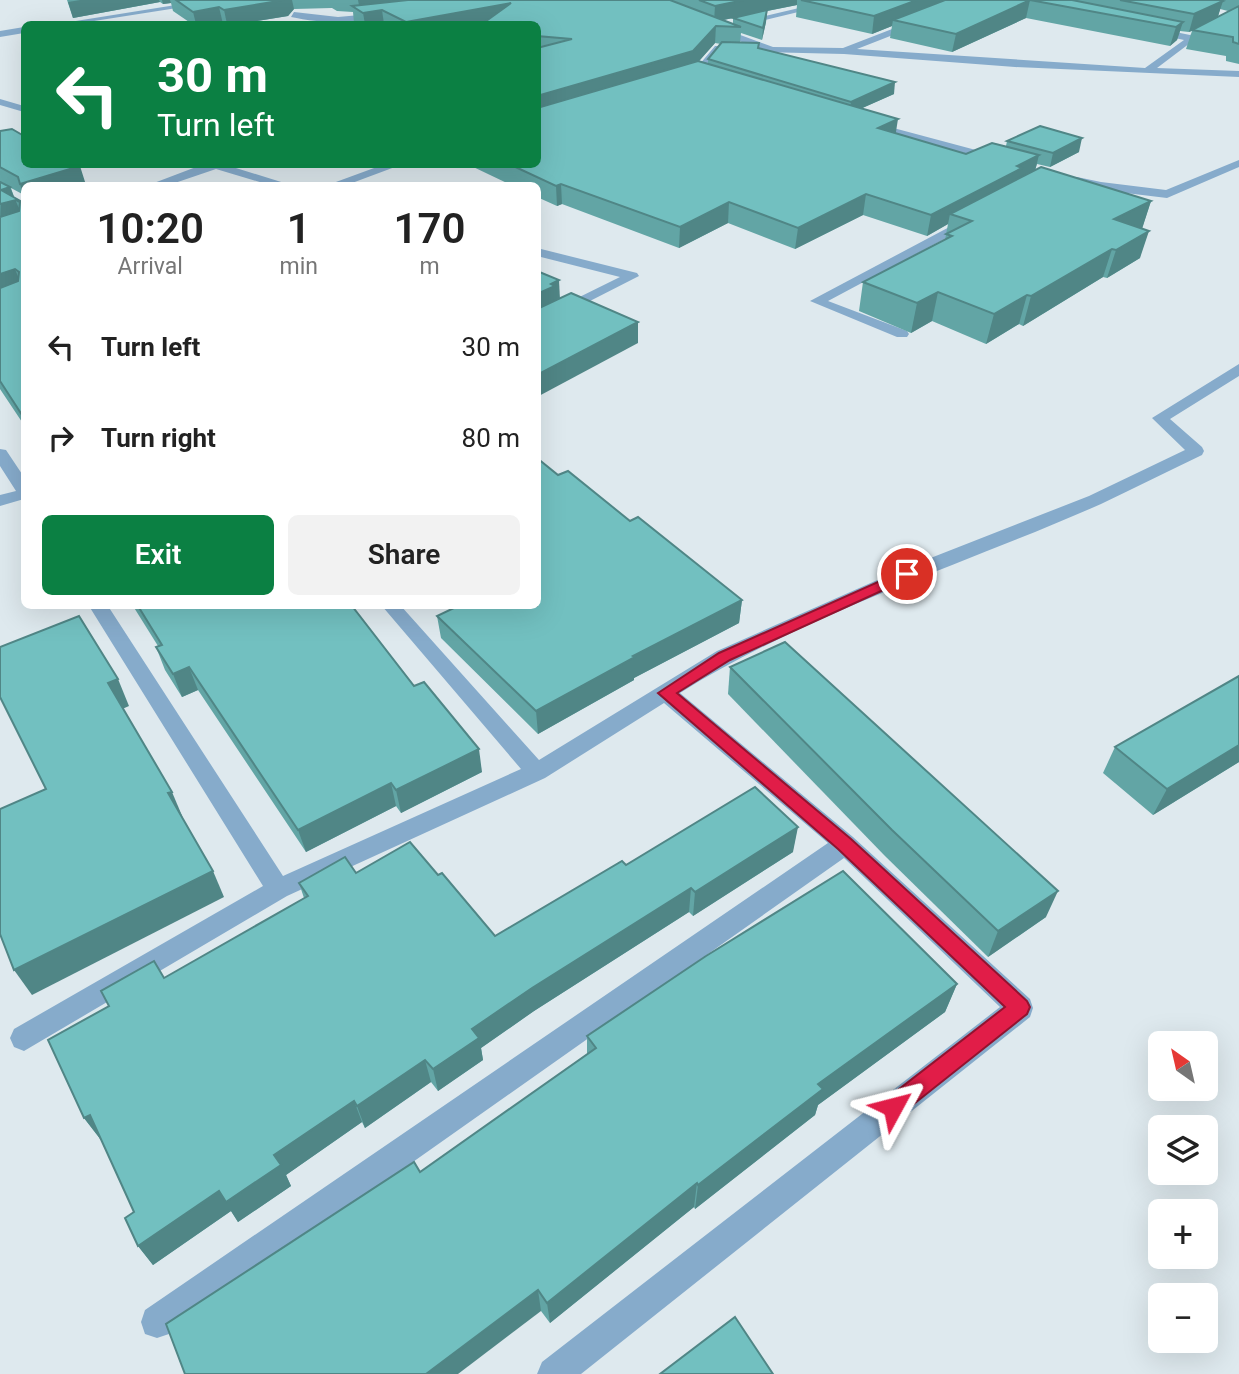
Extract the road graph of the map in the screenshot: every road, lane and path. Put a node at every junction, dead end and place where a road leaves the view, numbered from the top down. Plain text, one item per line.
1 (224, 0) edge
2 (844, 0) edge
3 (396, 13) edge
4 (294, 15) dead end
5 (927, 18) edge
6 (81, 21) edge
7 (702, 24) edge
8 (0, 26) edge
9 (1136, 27) edge
10 (1211, 27) edge
11 (21, 28) edge
12 (714, 28) junction
13 (21, 29) edge
14 (0, 34) edge
15 (1190, 38) junction
16 (772, 50) junction
17 (844, 51) junction
18 (1147, 71) junction
19 (697, 73) junction
20 (1239, 74) edge
21 (710, 77) edge
22 (671, 80) edge
23 (0, 102) edge
24 (21, 108) edge
25 (855, 121) edge
26 (1239, 163) edge
27 (1017, 164) edge
28 (203, 168) edge
29 (223, 168) edge
30 (386, 168) edge
31 (1068, 177) edge
32 (163, 182) edge
33 (274, 182) edge
34 (343, 182) edge
35 (985, 212) edge
36 (541, 252) edge
37 (541, 322) edge
38 (902, 334) dead end
39 (1239, 369) edge
40 (0, 454) edge
41 (21, 486) edge
42 (21, 492) edge
43 (0, 501) edge
44 (100, 609) edge
45 (393, 609) edge
46 (666, 693) junction
47 (537, 772) junction
48 (845, 844) junction
49 (278, 889) junction
50 (24, 1038) dead end
51 (157, 1322) dead end
52 (554, 1374) edge

1 - 6 street
2 - 12 street
3 - 4 street
5 - 17 street
7 - 12 street
8 - 11 street
9 - 15 street
10 - 15 street
12 - 16 street
13 - 14 street
15 - 18 street
16 - 17 street
16 - 19 street
17 - 18 street
18 - 20 street
19 - 21 street
19 - 22 street
23 - 24 street
25 - 27 street
26 - 31 street
28 - 32 street
29 - 33 street
30 - 34 street
35 - 38 street
36 - 37 street
39 - 46 street
40 - 41 street
42 - 43 street
44 - 49 street
45 - 47 street
46 - 47 street
46 - 48 street
47 - 49 street
48 - 51 street
48 - 52 street
49 - 50 street

